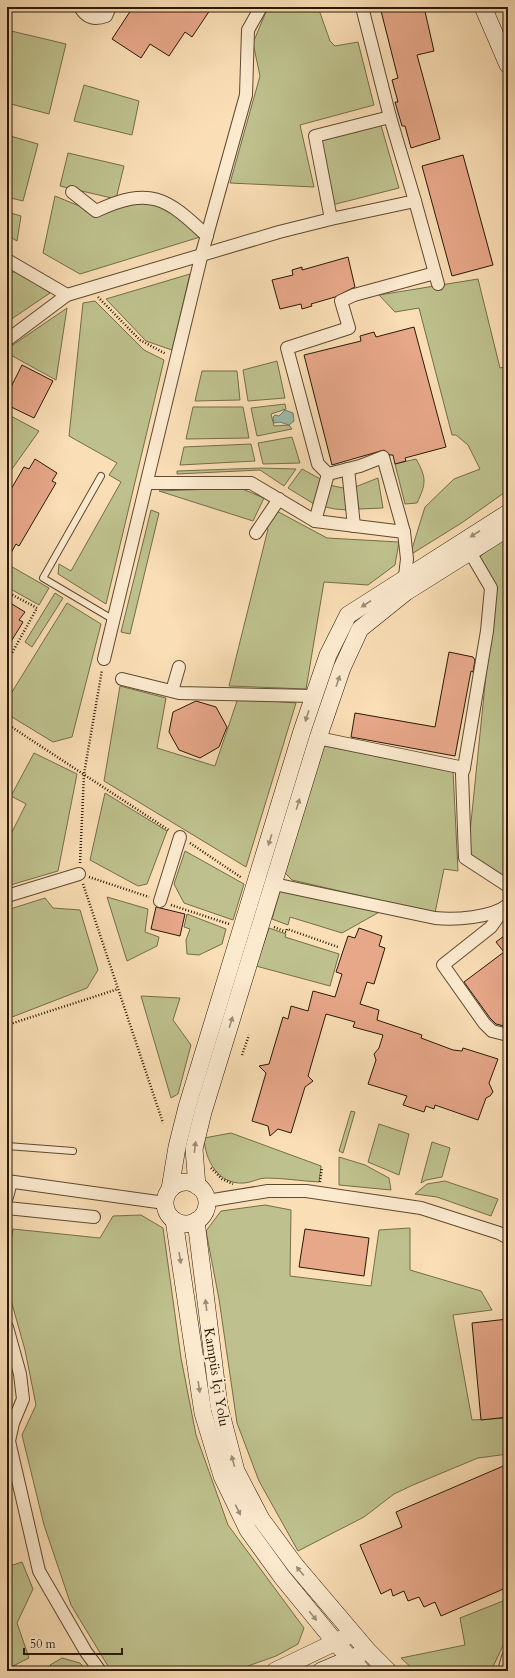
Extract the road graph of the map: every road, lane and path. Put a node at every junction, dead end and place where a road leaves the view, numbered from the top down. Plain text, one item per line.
1 (80, 7) edge
2 (110, 7) edge
3 (261, 7) edge
4 (362, 7) edge
5 (482, 7) edge
6 (508, 64) edge
7 (390, 117) junction
8 (72, 192) dead end
9 (415, 201) junction
10 (331, 219) junction
11 (207, 236) junction
12 (202, 253) junction
13 (7, 260) edge
14 (89, 288) junction
15 (67, 295) junction
16 (7, 340) edge
17 (177, 358) junction
18 (348, 469) junction
19 (328, 474) junction
20 (101, 476) dead end
21 (148, 483) junction
22 (279, 499) junction
23 (508, 513) edge
24 (315, 521) junction
25 (354, 526) junction
26 (508, 528) edge
27 (404, 532) junction
28 (256, 533) dead end
29 (470, 552) junction
30 (404, 586) junction
31 (7, 592) edge
32 (114, 620) junction
33 (104, 659) joint
34 (7, 662) edge
35 (179, 667) dead end
36 (122, 679) dead end
37 (172, 691) junction
38 (314, 696) junction
39 (7, 724) edge
40 (318, 738) junction
41 (464, 768) junction
42 (84, 774) junction
43 (180, 837) junction
44 (79, 874) junction
45 (248, 882) dead end
46 (274, 884) junction
47 (508, 886) edge
48 (7, 896) edge
49 (160, 901) junction
50 (507, 906) edge
51 (242, 928) junction
52 (286, 932) dead end
53 (338, 947) dead end
54 (118, 989) junction
55 (7, 1025) edge
56 (249, 1035) dead end
57 (508, 1035) edge
58 (242, 1055) dead end
59 (163, 1123) dead end
60 (7, 1146) edge
61 (73, 1151) dead end
62 (206, 1163) dead end
63 (322, 1167) dead end
64 (9, 1181) edge
65 (239, 1184) dead end
66 (320, 1184) dead end
67 (197, 1186) junction
68 (168, 1196) junction
69 (7, 1197) edge
70 (207, 1201) junction
71 (7, 1208) edge
72 (94, 1217) dead end
73 (174, 1220) junction
74 (196, 1221) junction
75 (508, 1238) edge
76 (7, 1327) edge
77 (353, 1633) junction
78 (336, 1643) junction
79 (368, 1651) junction
80 (508, 1656) edge
81 (350, 1659) junction
82 (100, 1671) edge
83 (275, 1671) edge
84 (321, 1671) edge
85 (362, 1671) edge
86 (388, 1671) edge
87 (504, 1671) edge

1 - 2 street
3 - 11 street
4 - 7 street
5 - 6 street
7 - 9 street
7 - 10 street
8 - 11 street
9 - 10 street
9 - 19 street
10 - 12 street
11 - 12 street
12 - 14 street
12 - 17 street
13 - 15 street
14 - 15 street
14 - 17 path
15 - 16 street
17 - 21 street
18 - 19 street
18 - 25 street
18 - 27 street
19 - 24 street
20 - 32 lane
21 - 22 street
21 - 32 street
22 - 24 street
22 - 28 street
23 -> 30 street
24 - 25 street
25 - 27 street
26 - 29 street
27 - 30 street
29 - 30 street
29 - 41 street
30 -> 38 street
40 -> 30 street
31 - 34 path
32 - 33 street
33 - 42 path
35 - 37 street
36 - 37 street
37 - 38 street
38 -> 51 street
39 - 42 path
40 - 41 street
46 -> 40 street
41 - 47 street
42 - 43 path
42 - 44 path
43 - 45 path
43 - 49 street
44 - 48 street
44 - 49 path
44 - 54 path
46 - 50 street
67 -> 46 street
49 - 51 path
50 - 57 street
51 - 68 street
52 - 53 path
54 - 55 path
54 - 59 path
56 - 58 path
60 - 61 lane
62 - 65 path
63 - 66 path
64 - 68 street
64 - 69 street
67 - 68 street
67 - 70 street
68 - 73 street
70 - 74 street
70 - 75 street
71 - 72 street
73 - 74 street
73 -> 78 street, Kampüs İçi Yolu
77 -> 74 street, Kampüs İçi Yolu
76 - 82 street
77 - 78 street
77 - 79 street, Kampüs İçi Yolu
78 - 81 street, Kampüs İçi Yolu
78 - 83 street
79 - 81 street
79 - 86 street, Kampüs İçi Yolu
80 - 87 street
81 - 84 street
81 - 85 street, Kampüs İçi Yolu

